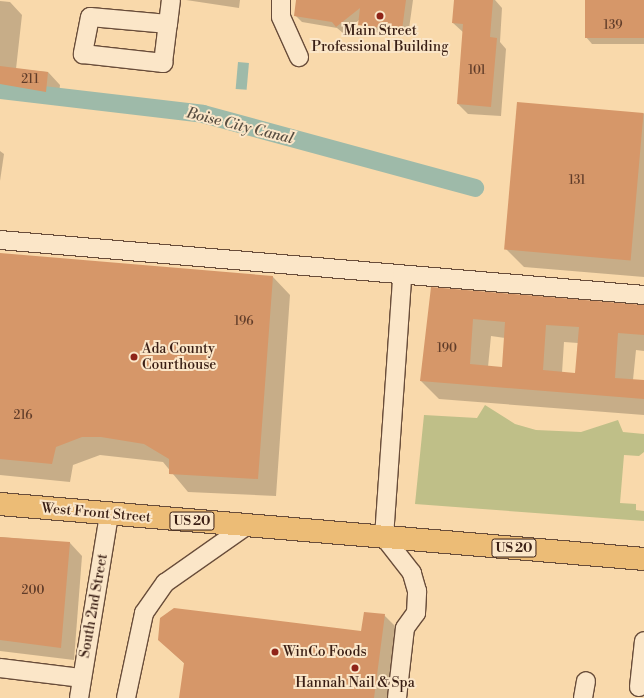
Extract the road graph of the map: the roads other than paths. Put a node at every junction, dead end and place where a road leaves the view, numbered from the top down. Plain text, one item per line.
1 (171, 0) edge
2 (281, 0) edge
3 (168, 24) junction
4 (299, 57) dead end
5 (0, 240) edge
6 (402, 277) junction
7 (644, 295) edge
8 (0, 504) edge
9 (109, 514) junction
10 (246, 526) junction
11 (384, 537) junction
12 (644, 560) edge
13 (644, 641) edge
14 (0, 668) edge
15 (81, 678) junction
16 (640, 687) dead end
17 (79, 698) edge
18 (126, 698) edge
19 (396, 698) edge

1 - 3 street
2 - 4 street
3 - 3 street
5 - 6 street
6 - 7 street
6 - 11 street
8 - 9 main road, West Front Street / US 20
9 - 10 main road, West Front Street / US 20
9 - 15 street, South 2nd Street
10 - 11 main road, West Front Street / US 20
10 - 18 street
11 - 12 main road, US 20
11 - 19 street
13 - 16 street
14 - 15 street
15 - 17 street, South 2nd Street

